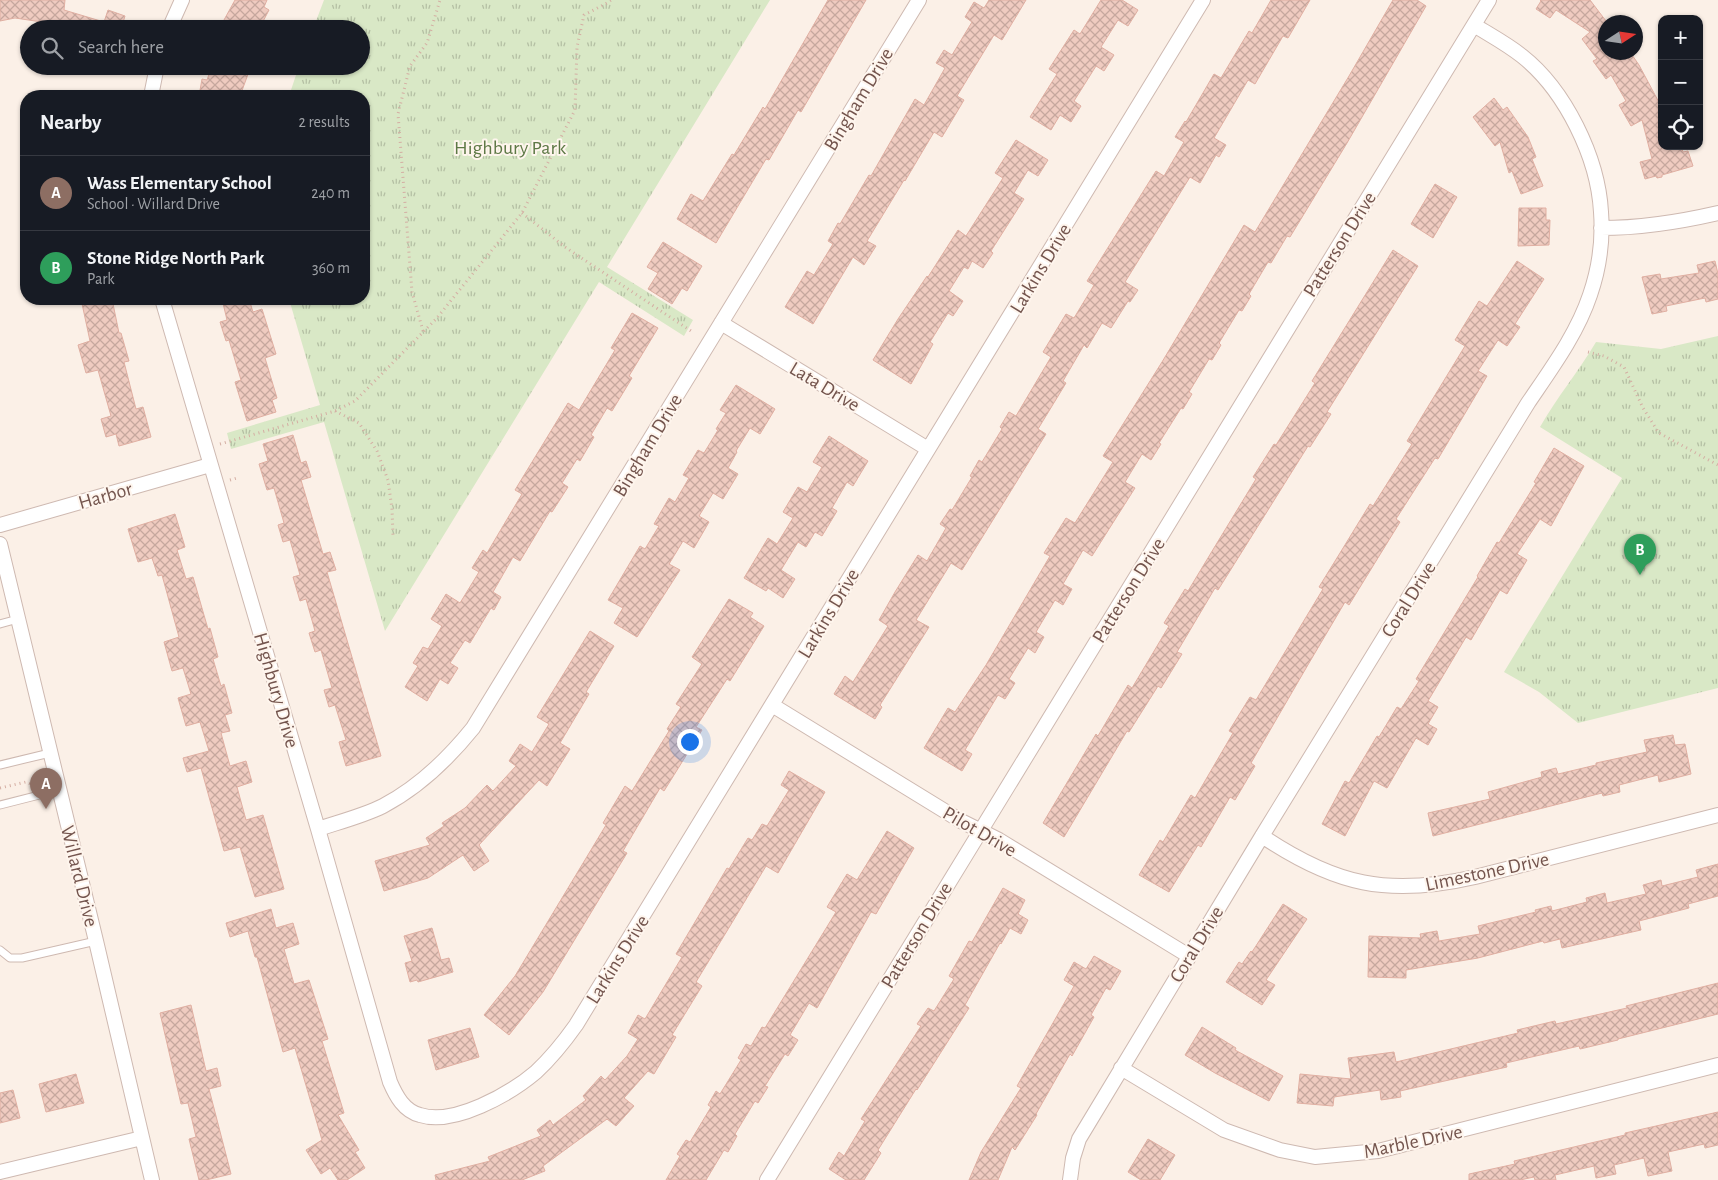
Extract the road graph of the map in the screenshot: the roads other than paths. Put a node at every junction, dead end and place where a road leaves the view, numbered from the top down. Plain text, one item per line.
1 (182, 0) edge
2 (919, 0) edge
3 (1204, 0) edge
4 (1489, 0) edge
5 (173, 20) edge
6 (1474, 25) junction
7 (155, 75) edge
8 (151, 90) edge
9 (1718, 213) edge
10 (1601, 228) junction
11 (164, 305) edge
12 (721, 323) junction
13 (928, 449) junction
14 (210, 465) junction
15 (0, 525) edge
16 (0, 544) edge
17 (3, 572) edge
18 (18, 619) junction
19 (0, 624) edge
20 (772, 705) junction
21 (50, 753) junction
22 (0, 765) edge
23 (59, 790) junction
24 (0, 805) edge
25 (1718, 815) edge
26 (318, 829) junction
27 (980, 831) junction
28 (1262, 836) junction
29 (96, 941) junction
30 (0, 950) edge
31 (1189, 956) junction
32 (1718, 1065) edge
33 (1120, 1068) junction
34 (390, 1082) joint
35 (142, 1138) junction
36 (0, 1172) edge
37 (152, 1180) edge
38 (767, 1180) edge
39 (1070, 1180) edge

1 - 5 street
2 - 12 street, Bingham Drive
3 - 13 street, Larkins Drive
4 - 6 street, Patterson Drive
6 - 10 street, Coral Drive
6 - 27 street, Patterson Drive
7 - 8 street
9 - 10 street
10 - 28 street, Coral Drive
11 - 14 street, Highbury Drive
12 - 13 street, Lata Drive
12 - 26 street, Bingham Drive
13 - 20 street, Larkins Drive
14 - 15 street, Harbor
14 - 26 street, Highbury Drive
16 - 17 street, Willard Drive
17 - 18 street, Willard Drive
18 - 19 lane
18 - 21 street, Willard Drive
20 - 27 street, Pilot Drive
20 - 34 street, Larkins Drive
21 - 22 lane
21 - 23 street, Willard Drive
23 - 24 lane
23 - 29 street, Willard Drive
25 - 28 street, Limestone Drive
26 - 34 street, Highbury Drive
27 - 31 street, Pilot Drive
27 - 38 street, Patterson Drive
28 - 31 street, Coral Drive
29 - 30 lane
29 - 35 street, Willard Drive
31 - 33 street, Coral Drive
32 - 33 street, Marble Drive
33 - 39 street, Coral Drive
35 - 36 street
35 - 37 street, Willard Drive

